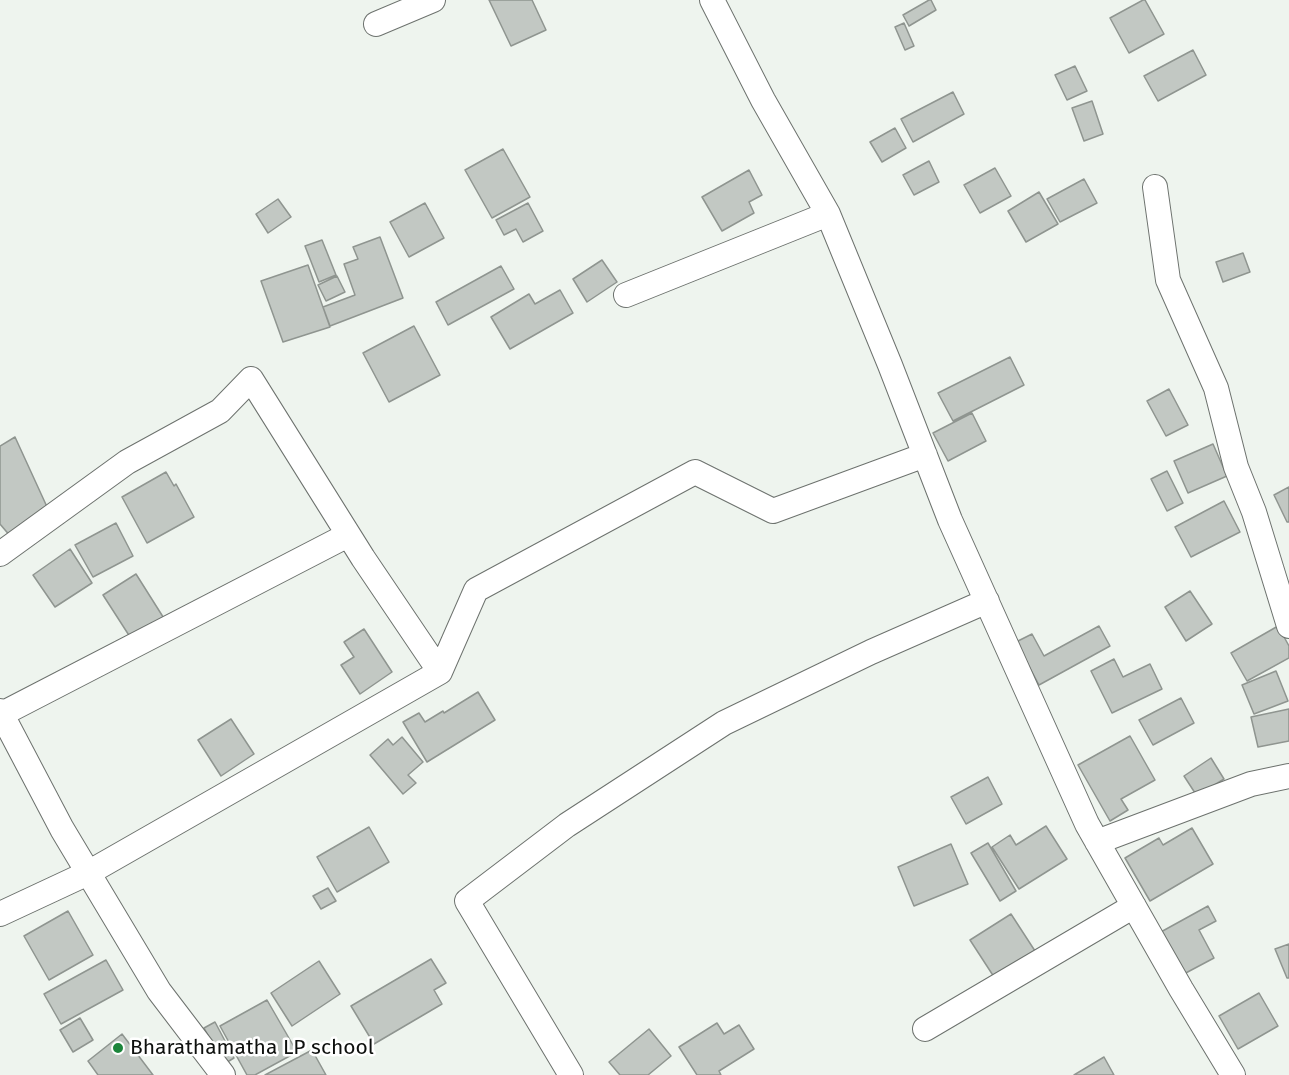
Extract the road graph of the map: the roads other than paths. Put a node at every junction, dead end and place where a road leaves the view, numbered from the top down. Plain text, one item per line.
1 (434, 0) edge
2 (712, 0) edge
3 (376, 24) dead end
4 (1155, 187) dead end
5 (828, 214) junction
6 (626, 296) dead end
7 (925, 455) junction
8 (348, 535) junction
9 (0, 554) edge
10 (987, 601) junction
11 (1289, 626) edge
12 (440, 672) junction
13 (1, 713) edge
14 (1289, 776) edge
15 (1097, 842) junction
16 (88, 873) junction
17 (1134, 906) junction
18 (0, 914) edge
19 (925, 1029) dead end
20 (1231, 1074) edge
21 (223, 1075) edge
22 (571, 1075) edge

1 - 3 street
2 - 5 street
4 - 11 street
5 - 6 street
5 - 7 street
7 - 10 street
7 - 12 street
8 - 9 street
8 - 12 street
8 - 13 street
10 - 15 street
10 - 22 street
12 - 16 street
13 - 16 street
14 - 15 street
15 - 17 street
16 - 18 street
16 - 21 street
17 - 19 street
17 - 20 street

